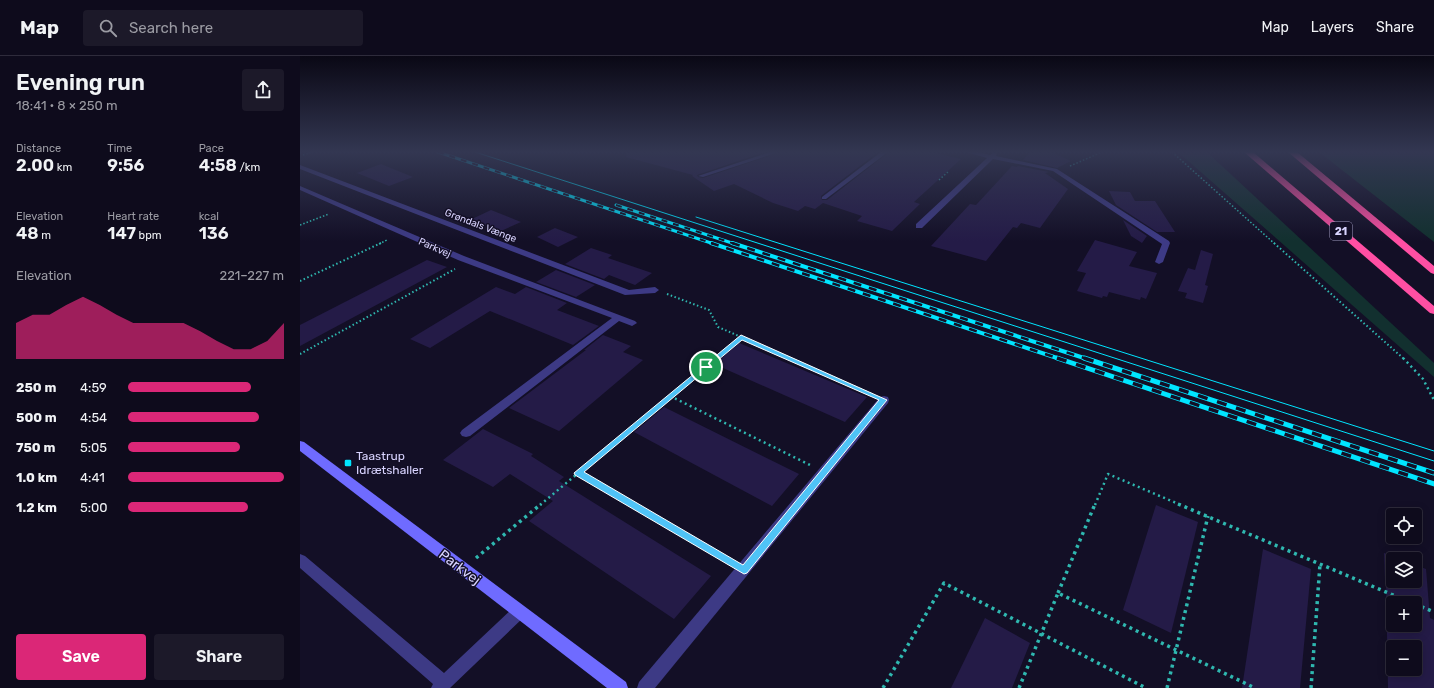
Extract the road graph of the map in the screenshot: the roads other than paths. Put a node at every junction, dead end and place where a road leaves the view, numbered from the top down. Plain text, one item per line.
1 (338, 181) edge
2 (846, 181) edge
3 (965, 181) edge
4 (1073, 181) edge
5 (1283, 181) edge
6 (1327, 181) edge
7 (300, 188) edge
8 (824, 198) dead end
9 (919, 226) dead end
10 (1159, 262) dead end
11 (1434, 271) edge
12 (655, 290) road end
13 (1434, 311) edge
14 (618, 318) junction
15 (632, 323) dead end
16 (884, 400) road end
17 (466, 433) dead end
18 (300, 445) edge
19 (300, 560) edge
20 (519, 612) junction
21 (442, 686) edge
22 (620, 688) edge
23 (645, 688) edge

1 - 12 street, Grøndals Vænge
2 - 8 street
3 - 9 street
4 - 10 street
5 - 13 highway, 21
6 - 11 highway, 21
7 - 14 street, Parkvej
14 - 15 street, Parkvej
14 - 17 street
16 - 23 street
18 - 20 street, Parkvej
19 - 21 street
20 - 21 street
20 - 22 street, Parkvej

